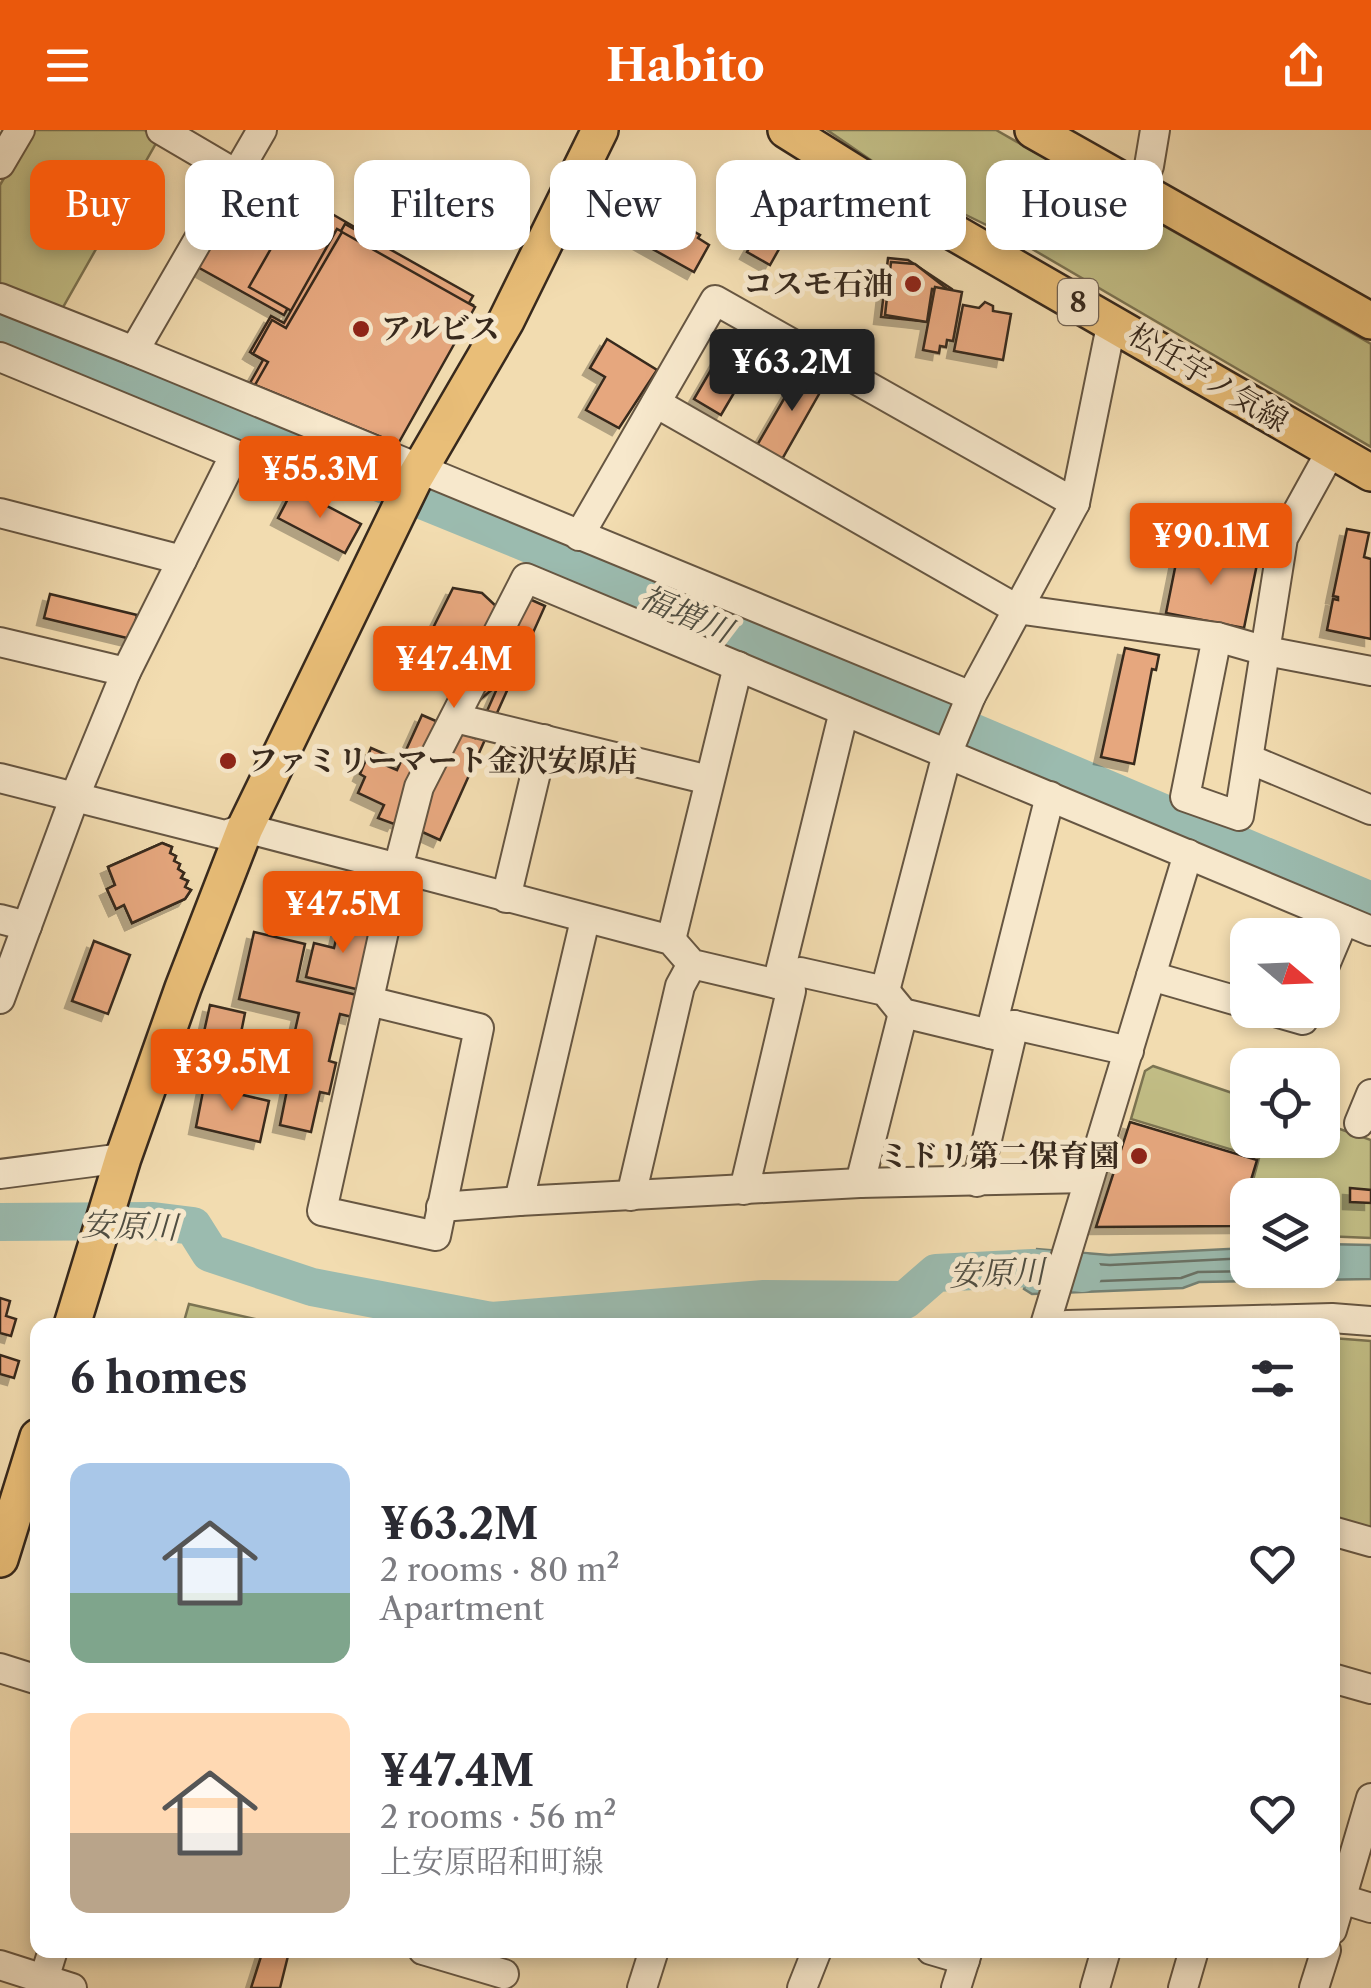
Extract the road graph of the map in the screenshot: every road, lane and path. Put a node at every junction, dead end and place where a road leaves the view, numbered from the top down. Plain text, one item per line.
1 (20, 130) edge
2 (161, 130) edge
3 (262, 130) edge
4 (600, 130) edge
5 (786, 130) edge
6 (1033, 130) edge
7 (1155, 130) edge
8 (212, 160) edge
9 (244, 160) edge
10 (1087, 160) edge
11 (1150, 160) edge
12 (0, 164) edge
13 (1163, 202) edge
14 (192, 250) edge
15 (0, 298) edge
16 (1112, 321) junction
17 (1371, 321) edge
18 (134, 351) junction
19 (0, 357) edge
20 (656, 403) junction
21 (1331, 451) junction
22 (1371, 473) edge
23 (416, 475) junction
24 (1075, 502) junction
25 (0, 513) edge
26 (580, 536) junction
27 (182, 560) junction
28 (1018, 609) junction
29 (1217, 637) junction
30 (0, 642) edge
31 (1266, 652) junction
32 (738, 666) junction
33 (1371, 670) edge
34 (126, 672) junction
35 (968, 702) junction
36 (844, 711) junction
37 (455, 718) junction
38 (544, 739) junction
39 (949, 747) junction
40 (1249, 759) junction
41 (0, 778) edge
42 (710, 780) junction
43 (75, 796) junction
44 (1050, 796) junction
45 (1371, 810) edge
46 (245, 828) junction
47 (1188, 854) junction
48 (398, 868) junction
49 (506, 898) junction
50 (585, 920) junction
51 (1344, 920) junction
52 (13, 923) edge
53 (1340, 929) edge
54 (1371, 931) edge
55 (670, 940) junction
56 (692, 964) junction
57 (1151, 976) junction
58 (783, 981) junction
59 (0, 999) edge
60 (1230, 999) edge
61 (369, 1001) junction
62 (894, 1002) junction
63 (1002, 1030) junction
64 (1129, 1050) junction
65 (1371, 1094) edge
66 (1359, 1122) dead end
67 (124, 1158) junction
68 (0, 1174) edge
69 (1088, 1178) junction
70 (977, 1182) junction
71 (860, 1183) junction
72 (744, 1190) junction
73 (631, 1196) junction
74 (519, 1200) junction
75 (442, 1207) junction
76 (74, 1318) edge
77 (1054, 1318) edge
78 (1340, 1319) edge
79 (1371, 1322) edge
80 (30, 1463) edge
81 (1340, 1532) edge
82 (1371, 1542) edge
83 (0, 1559) edge
84 (0, 1668) edge
85 (30, 1677) edge
86 (1340, 1680) edge
87 (1371, 1689) edge
88 (1371, 1798) edge
89 (1340, 1889) edge
90 (1340, 1899) edge
91 (1371, 1908) edge
92 (50, 1958) edge
93 (454, 1958) edge
94 (651, 1958) edge
95 (814, 1958) edge
96 (965, 1958) edge
97 (1103, 1958) edge
98 (1192, 1958) edge
99 (1323, 1958) edge
100 (0, 1965) edge
101 (505, 1971) edge
102 (44, 1979) junction
103 (72, 1988) edge
104 (642, 1988) edge
105 (802, 1988) edge
106 (956, 1988) edge
107 (1094, 1988) edge
108 (1183, 1988) edge
109 (1314, 1988) edge

1 - 12 street
2 - 8 street
3 - 9 street
4 - 23 main road
5 - 16 main road, 松任宇ノ気線 / 8
6 - 10 main road
7 - 11 street
13 - 17 main road
14 - 18 street
15 - 18 street
16 - 21 main road, 松任宇ノ気線 / 8
16 - 24 street
18 - 23 street
19 - 27 street
20 - 24 street
20 - 26 street
20 - 28 street
21 - 22 main road, 松任宇ノ気線 / 8
21 - 31 street
23 - 26 street
23 - 46 main road
24 - 28 street
25 - 27 street
26 - 35 street
27 - 34 street
28 - 29 street
28 - 35 street
29 - 31 street
29 - 40 street
30 - 34 street
31 - 33 street
31 - 40 street
32 - 36 street
32 - 37 street
32 - 42 street
34 - 43 street
35 - 39 street
36 - 39 street
36 - 58 street
37 - 38 street
37 - 48 street
38 - 42 street
38 - 49 street
39 - 44 street
39 - 62 street
40 - 45 street
41 - 43 street
42 - 55 street
43 - 46 street
43 - 52 street
44 - 47 street
44 - 63 street
46 - 48 street
46 - 67 main road
47 - 51 street
47 - 57 street
48 - 49 street
48 - 61 street
49 - 50 street
50 - 55 street
50 - 74 street
51 - 53 street
51 - 54 street
52 - 59 street
55 - 56 street
56 - 58 street
56 - 73 street
57 - 60 street
57 - 64 street
58 - 62 street
58 - 72 street
61 - 75 street
61 - 75 street
62 - 63 street
62 - 71 street
63 - 64 street
63 - 70 street
64 - 69 street
65 - 66 street
67 - 68 street
67 - 76 main road
69 - 70 street
69 - 77 street
70 - 71 street
71 - 72 street
72 - 73 street
73 - 74 street
74 - 75 street
78 - 79 street
80 - 83 main road
81 - 82 street
84 - 85 street
86 - 87 street
88 - 89 street
90 - 91 street
92 - 102 street
93 - 101 street
94 - 104 street
95 - 105 street
96 - 106 street
97 - 107 street
98 - 108 street
99 - 109 street
100 - 102 street
102 - 103 street

